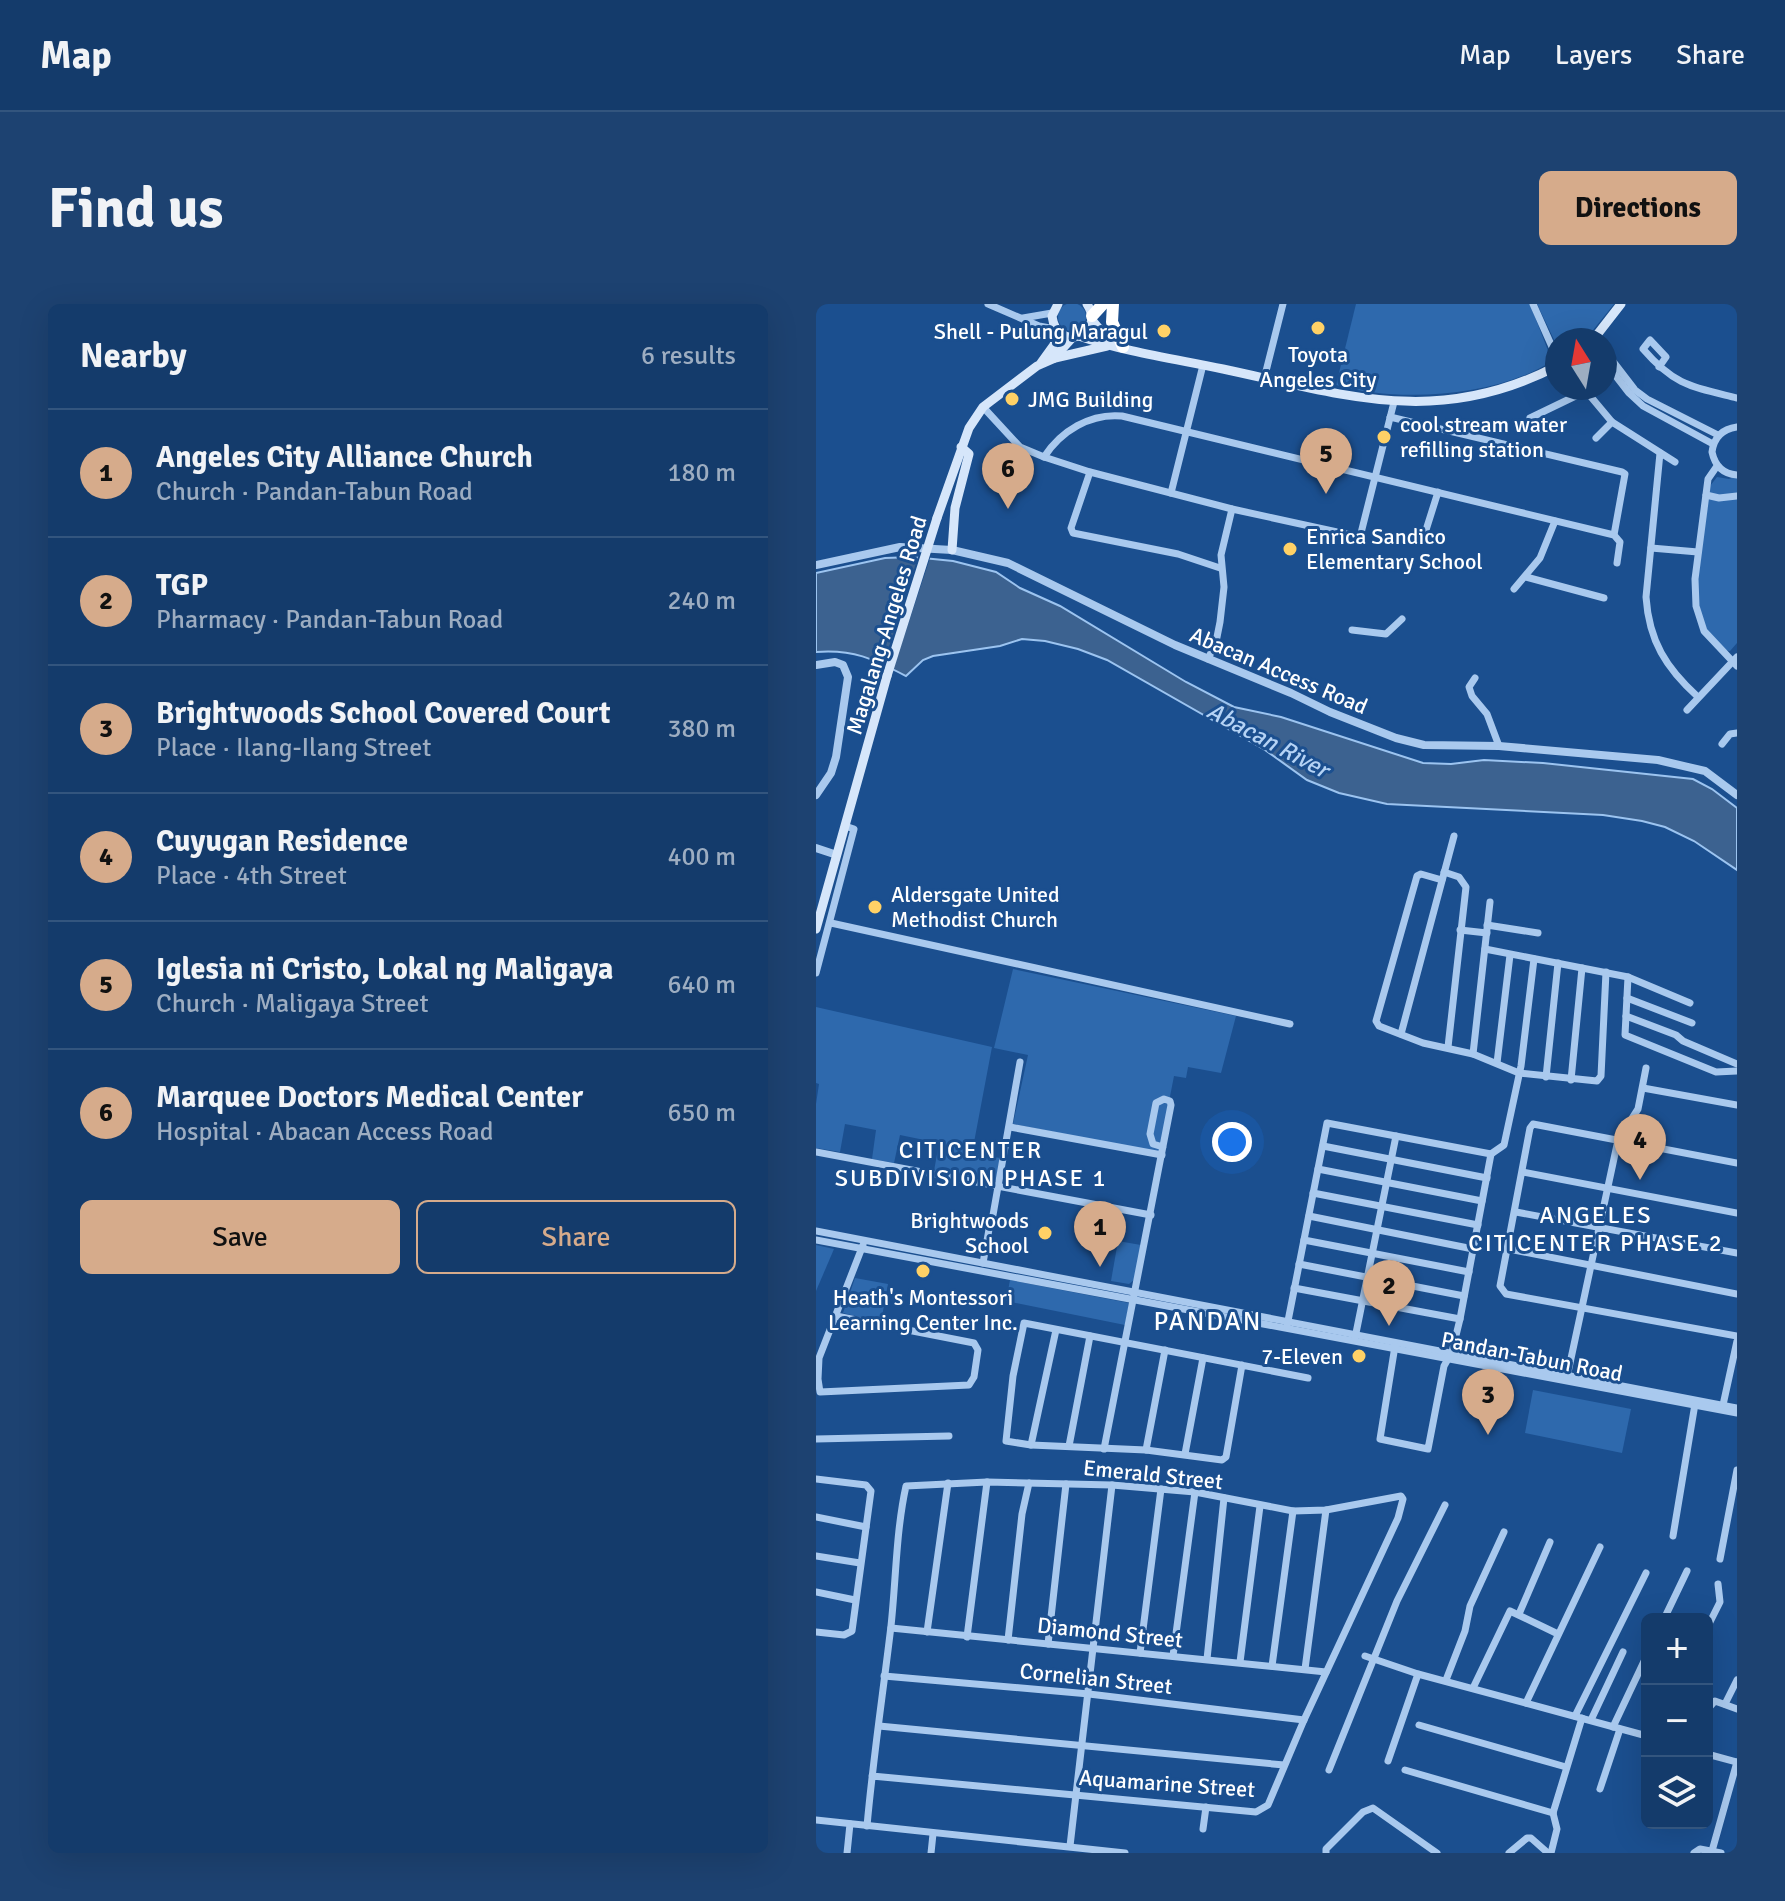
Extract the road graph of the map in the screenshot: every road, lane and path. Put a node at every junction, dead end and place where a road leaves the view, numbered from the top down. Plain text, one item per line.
1 (988, 304) edge
2 (1103, 304) edge
3 (1113, 304) edge
4 (1283, 304) edge
5 (1533, 304) edge
6 (1621, 304) edge
7 (1055, 307) edge
8 (1090, 313) edge
9 (1023, 318) junction
10 (1603, 328) edge
11 (1056, 330) junction
12 (1545, 331) edge
13 (1076, 337) junction
14 (1119, 346) junction
15 (1053, 359) junction
16 (1041, 363) junction
17 (1203, 365) junction
18 (1617, 367) edge
19 (1659, 367) dead end
20 (1545, 372) edge
21 (1617, 378) edge
22 (1264, 379) junction
23 (1737, 398) edge
24 (1394, 402) junction
25 (1645, 403) junction
26 (983, 407) junction
27 (1390, 417) junction
28 (1530, 418) dead end
29 (1675, 419) junction
30 (1612, 422) junction
31 (1737, 427) edge
32 (1187, 432) junction
33 (1718, 435) junction
34 (1596, 438) dead end
35 (1713, 444) junction
36 (961, 447) junction
37 (1660, 453) junction
38 (1044, 457) junction
39 (1675, 462) dead end
40 (1720, 468) junction
41 (1090, 472) junction
42 (1737, 475) edge
43 (1376, 477) junction
44 (1707, 491) junction
45 (1438, 492) junction
46 (1171, 493) junction
47 (1737, 496) edge
48 (1232, 509) junction
49 (1555, 521) junction
50 (1426, 530) dead end
51 (1614, 535) junction
52 (1651, 548) junction
53 (952, 550) junction
54 (1698, 552) junction
55 (1617, 563) dead end
56 (816, 565) edge
57 (1220, 568) junction
58 (1526, 577) junction
59 (1514, 589) dead end
60 (1604, 598) dead end
61 (1402, 619) dead end
62 (1352, 630) dead end
63 (1208, 659) junction
64 (1736, 662) edge
65 (816, 665) edge
66 (1475, 678) dead end
67 (1698, 697) junction
68 (1687, 710) dead end
69 (1737, 733) edge
70 (1722, 744) dead end
71 (1499, 746) junction
72 (816, 795) edge
73 (1737, 795) edge
74 (845, 826) junction
75 (1454, 836) dead end
76 (817, 851) edge
77 (837, 855) junction
78 (1443, 876) junction
79 (1490, 902) dead end
80 (831, 923) junction
81 (816, 929) edge
82 (1487, 929) junction
83 (1460, 930) junction
84 (1538, 933) dead end
85 (1485, 949) junction
86 (1510, 955) junction
87 (1534, 959) junction
88 (1558, 963) junction
89 (1582, 968) junction
90 (1606, 972) junction
91 (816, 973) edge
92 (1628, 977) junction
93 (1627, 998) junction
94 (1690, 1003) dead end
95 (1626, 1016) junction
96 (1692, 1023) dead end
97 (1290, 1024) dead end
98 (1401, 1034) junction
99 (1448, 1047) junction
100 (1473, 1054) junction
101 (1020, 1062) dead end
102 (1497, 1063) junction
103 (1737, 1064) edge
104 (1646, 1068) dead end
105 (1737, 1071) edge
106 (1519, 1073) junction
107 (1546, 1077) junction
108 (1571, 1080) junction
109 (1643, 1088) junction
110 (1737, 1105) edge
111 (1010, 1127) junction
112 (1396, 1136) junction
113 (1618, 1140) junction
114 (1323, 1146) junction
115 (1162, 1151) junction
116 (816, 1152) edge
117 (1491, 1154) junction
118 (1392, 1158) junction
119 (1737, 1163) edge
120 (1318, 1169) junction
121 (1523, 1172) junction
122 (1487, 1178) junction
123 (1387, 1182) junction
124 (999, 1186) junction
125 (1607, 1188) junction
126 (1313, 1193) junction
127 (1482, 1201) junction
128 (1382, 1206) junction
129 (1516, 1212) junction
130 (1737, 1213) edge
131 (1151, 1215) junction
132 (1309, 1216) junction
133 (1478, 1225) junction
134 (1599, 1226) junction
135 (1378, 1230) junction
136 (816, 1231) edge
137 (816, 1240) edge
138 (1304, 1240) junction
139 (863, 1245) junction
140 (1473, 1249) junction
141 (1509, 1249) junction
142 (1737, 1253) edge
143 (1373, 1254) junction
144 (983, 1263) junction
145 (1299, 1264) junction
146 (1591, 1266) junction
147 (1469, 1272) junction
148 (1368, 1278) junction
149 (1294, 1288) junction
150 (1133, 1294) junction
151 (1737, 1294) edge
152 (1464, 1296) junction
153 (1364, 1301) junction
154 (1583, 1307) junction
155 (836, 1316) junction
156 (1460, 1319) junction
157 (1287, 1325) junction
158 (1056, 1330) junction
159 (1090, 1336) junction
160 (1355, 1337) junction
161 (1737, 1338) edge
162 (1124, 1342) junction
163 (1395, 1345) junction
164 (1165, 1350) junction
165 (1451, 1355) junction
166 (1203, 1358) junction
167 (1242, 1365) junction
168 (1567, 1377) junction
169 (1308, 1378) dead end
170 (1695, 1403) junction
171 (1723, 1405) junction
172 (1737, 1411) edge
173 (949, 1436) dead end
174 (816, 1439) edge
175 (1031, 1445) junction
176 (1069, 1446) junction
177 (1104, 1449) junction
178 (1146, 1450) junction
179 (1185, 1454) junction
180 (1737, 1470) edge
181 (816, 1479) edge
182 (987, 1482) junction
183 (948, 1483) junction
184 (1029, 1483) junction
185 (1066, 1484) junction
186 (1112, 1485) junction
187 (1161, 1489) junction
188 (1195, 1492) junction
189 (1224, 1498) junction
190 (1403, 1499) joint
191 (1445, 1505) dead end
192 (1260, 1506) junction
193 (1326, 1510) junction
194 (1293, 1511) junction
195 (816, 1517) edge
196 (866, 1527) junction
197 (1504, 1532) dead end
198 (1673, 1536) dead end
199 (1550, 1542) dead end
200 (1600, 1547) dead end
201 (816, 1556) edge
202 (1720, 1559) dead end
203 (860, 1563) junction
204 (1687, 1571) dead end
205 (1646, 1573) dead end
206 (1718, 1584) dead end
207 (816, 1592) edge
208 (855, 1600) junction
209 (1667, 1613) edge
210 (1519, 1614) junction
211 (1713, 1616) edge
212 (891, 1628) junction
213 (816, 1632) edge
214 (927, 1632) junction
215 (1558, 1634) junction
216 (967, 1637) junction
217 (1008, 1640) junction
218 (1048, 1644) junction
219 (1093, 1649) junction
220 (1623, 1652) dead end
221 (1140, 1653) junction
222 (1173, 1656) junction
223 (1369, 1658) junction
224 (1207, 1659) junction
225 (1240, 1662) junction
226 (1272, 1666) junction
227 (1305, 1669) junction
228 (1641, 1669) edge
229 (1326, 1672) junction
230 (1418, 1674) junction
231 (884, 1676) junction
232 (1446, 1680) junction
233 (1737, 1680) edge
234 (1473, 1688) junction
235 (1089, 1694) junction
236 (1713, 1702) edge
237 (1526, 1703) junction
238 (1725, 1704) junction
239 (1737, 1709) edge
240 (1578, 1717) junction
241 (1304, 1720) junction
242 (1591, 1720) junction
243 (1419, 1725) dead end
244 (879, 1726) junction
245 (1616, 1728) junction
246 (1641, 1734) edge
247 (1082, 1746) junction
248 (1713, 1756) edge
249 (1388, 1761) dead end
250 (1737, 1762) edge
251 (1284, 1765) junction
252 (1566, 1767) junction
253 (1329, 1770) dead end
254 (1405, 1770) dead end
255 (872, 1776) junction
256 (1600, 1789) dead end
257 (1077, 1795) junction
258 (1206, 1807) junction
259 (1553, 1813) junction
260 (816, 1820) edge
261 (850, 1824) junction
262 (867, 1826) junction
263 (1203, 1829) dead end
264 (933, 1834) junction
265 (1070, 1846) junction
266 (1712, 1851) junction
267 (847, 1853) edge
268 (931, 1853) edge
269 (1125, 1853) edge
270 (1326, 1853) edge
271 (1437, 1853) edge
272 (1509, 1853) edge
273 (1549, 1853) edge
274 (1694, 1853) edge
275 (1721, 1853) edge

1 - 9 street
2 - 8 highway
3 - 14 highway
4 - 22 street
5 - 12 street
6 - 10 main road
7 - 9 street
7 - 11 main road
8 - 13 main road, Magalang-Angeles Road
8 - 14 main road
9 - 11 street
11 - 13 main road
11 - 16 main road, Magalang-Angeles Road
13 - 14 main road
13 - 15 main road, Magalang-Angeles Road
14 - 15 main road
14 - 17 main road
15 - 16 main road, Magalang-Angeles Road
16 - 26 main road, Magalang-Angeles Road
17 - 22 main road
17 - 32 street
18 - 25 street
19 - 23 street
20 - 24 main road
21 - 25 street
22 - 24 main road
24 - 27 street
25 - 29 street
26 - 36 main road, Magalang-Angeles Road
26 - 38 street
27 - 43 street
27 - 51 street
28 - 30 street
29 - 33 street
29 - 35 street
30 - 34 street
30 - 37 street
31 - 33 street
32 - 38 street
32 - 43 street
32 - 46 street
33 - 35 street
35 - 40 street
36 - 53 main road
36 - 74 main road, Magalang-Angeles Road, bridge
37 - 39 street
37 - 52 street
38 - 41 street
40 - 42 street
40 - 44 street
41 - 46 street
41 - 57 street
43 - 45 street
43 - 48 street
44 - 47 street
44 - 54 street
45 - 49 street
45 - 50 street
46 - 48 street
48 - 57 street
49 - 51 street
49 - 58 street
51 - 55 street
52 - 54 street
52 - 67 street
53 - 56 street, Abacan Access Road
53 - 63 street, Abacan Access Road
54 - 64 street
57 - 63 street
58 - 59 street
58 - 60 street
61 - 62 street
63 - 71 street, Abacan Access Road
64 - 67 street
65 - 72 street
66 - 71 street
67 - 68 street
69 - 70 street
71 - 73 street, Abacan Access Road
74 - 77 main road, Magalang-Angeles Road
74 - 80 street
75 - 78 street
76 - 77 street
77 - 81 main road, Magalang-Angeles Road
78 - 83 street
78 - 98 street
78 - 98 street
79 - 82 street
80 - 91 street
80 - 97 street
82 - 83 street
82 - 84 street
82 - 85 street
83 - 99 street
85 - 86 street
85 - 100 street
86 - 87 street
86 - 102 street
87 - 88 street
87 - 106 street
88 - 89 street
88 - 107 street
89 - 90 street
89 - 108 street
90 - 92 street
90 - 108 street
92 - 93 street
92 - 94 street
93 - 95 street
93 - 96 street
95 - 103 street
95 - 105 street
98 - 99 street
99 - 100 street
100 - 102 street
101 - 111 street
102 - 106 street
104 - 109 street
106 - 107 street
106 - 117 street
107 - 108 street
109 - 110 street
109 - 113 street
111 - 115 street
111 - 124 street
112 - 114 street
112 - 117 street
112 - 118 street
113 - 119 street
113 - 121 street
113 - 125 street
114 - 118 street
114 - 120 street
115 - 115 street
115 - 131 street
116 - 124 street
117 - 122 street
118 - 122 street
118 - 123 street
120 - 123 street
120 - 126 street
121 - 125 street
121 - 129 street
122 - 127 street
123 - 127 street
123 - 128 street
124 - 131 street
124 - 144 street
125 - 130 street
125 - 134 street
126 - 128 street
126 - 132 street
127 - 133 street
128 - 133 street
128 - 135 street
129 - 134 street
129 - 141 street
131 - 150 street
132 - 135 street
132 - 138 street
133 - 140 street
134 - 142 street
134 - 146 street
135 - 140 street
135 - 143 street
136 - 139 street, Pandan-Tabun Road
137 - 139 street, Pandan-Tabun Road
138 - 143 street
138 - 145 street
139 - 144 street, Pandan-Tabun Road
139 - 150 street, Pandan-Tabun Road
139 - 155 street
140 - 147 street
141 - 146 street
141 - 154 street
143 - 147 street
143 - 148 street
144 - 150 street, Pandan-Tabun Road
145 - 148 street
145 - 149 street
146 - 151 street
146 - 154 street
147 - 152 street
148 - 152 street
148 - 153 street
149 - 153 street
149 - 157 street
150 - 157 street, Pandan-Tabun Road
150 - 162 street
152 - 156 street
153 - 156 street
153 - 160 street
154 - 161 street
154 - 168 street
155 - 155 street
156 - 165 street
157 - 160 street, Pandan-Tabun Road
158 - 159 street
158 - 175 street
158 - 175 street
159 - 162 street
159 - 176 street
160 - 163 street, Pandan-Tabun Road
161 - 171 street
162 - 164 street
162 - 177 street
163 - 165 street, Pandan-Tabun Road
163 - 165 street
164 - 166 street
164 - 178 street
165 - 168 street, Pandan-Tabun Road
166 - 167 street
166 - 179 street
167 - 169 street
167 - 179 street
168 - 170 street, Pandan-Tabun Road
170 - 171 street, Pandan-Tabun Road
170 - 172 street, Pandan-Tabun Road
170 - 198 street
171 - 172 street, Pandan-Tabun Road
173 - 174 street
175 - 176 street
176 - 177 street
177 - 178 street
178 - 179 street
180 - 202 street
181 - 196 street
182 - 183 street, Emerald Street
182 - 184 street, Emerald Street
182 - 216 street
183 - 212 street, Emerald Street
183 - 214 street
184 - 185 street, Emerald Street
184 - 217 street
185 - 186 street, Emerald Street
185 - 218 street
186 - 187 street, Emerald Street
186 - 219 street
187 - 188 street, Emerald Street
187 - 221 street
188 - 189 street, Emerald Street
188 - 222 street
189 - 192 street, Emerald Street
189 - 224 street
190 - 193 street, Emerald Street
190 - 229 street, Aquamarine Street
191 - 223 street
192 - 194 street, Emerald Street
192 - 225 street
193 - 194 street, Emerald Street
193 - 227 street
194 - 226 street
195 - 196 street
196 - 203 street
197 - 232 street
199 - 210 street
200 - 215 street
201 - 203 street
203 - 208 street
204 - 209 street
205 - 240 street
206 - 211 street
207 - 208 street
208 - 213 street
210 - 215 street
210 - 234 street
212 - 214 street, Diamond Street
212 - 231 street
214 - 216 street, Diamond Street
215 - 237 street
216 - 217 street, Diamond Street
217 - 218 street, Diamond Street
218 - 219 street, Diamond Street
219 - 221 street, Diamond Street
219 - 235 street
220 - 242 street
221 - 222 street, Diamond Street
222 - 224 street, Diamond Street
223 - 230 street
223 - 253 street
224 - 225 street, Diamond Street
225 - 226 street, Diamond Street
226 - 227 street, Diamond Street
227 - 229 street, Diamond Street
228 - 245 street
229 - 241 street, Aquamarine Street
230 - 232 street
230 - 249 street
231 - 235 street, Cornelian Street
231 - 244 street
232 - 234 street
233 - 238 street
234 - 237 street
235 - 241 street, Cornelian Street
235 - 247 street
236 - 238 street
237 - 240 street
238 - 239 street
240 - 242 street
240 - 252 street
241 - 251 street, Aquamarine Street
242 - 245 street
243 - 252 street
244 - 247 street
244 - 255 street
245 - 246 street
245 - 256 street
247 - 251 street
247 - 257 street
248 - 250 street
250 - 266 street
251 - 258 street, Aquamarine Street
252 - 259 street
254 - 259 street
255 - 257 street, Aquamarine Street
255 - 262 street
257 - 258 street, Aquamarine Street
257 - 265 street
258 - 263 street
259 - 273 street
260 - 261 street
261 - 262 street
261 - 267 street
262 - 264 street
264 - 265 street
264 - 268 street
265 - 269 street
266 - 274 street
266 - 275 street
270 - 271 street
272 - 273 street

